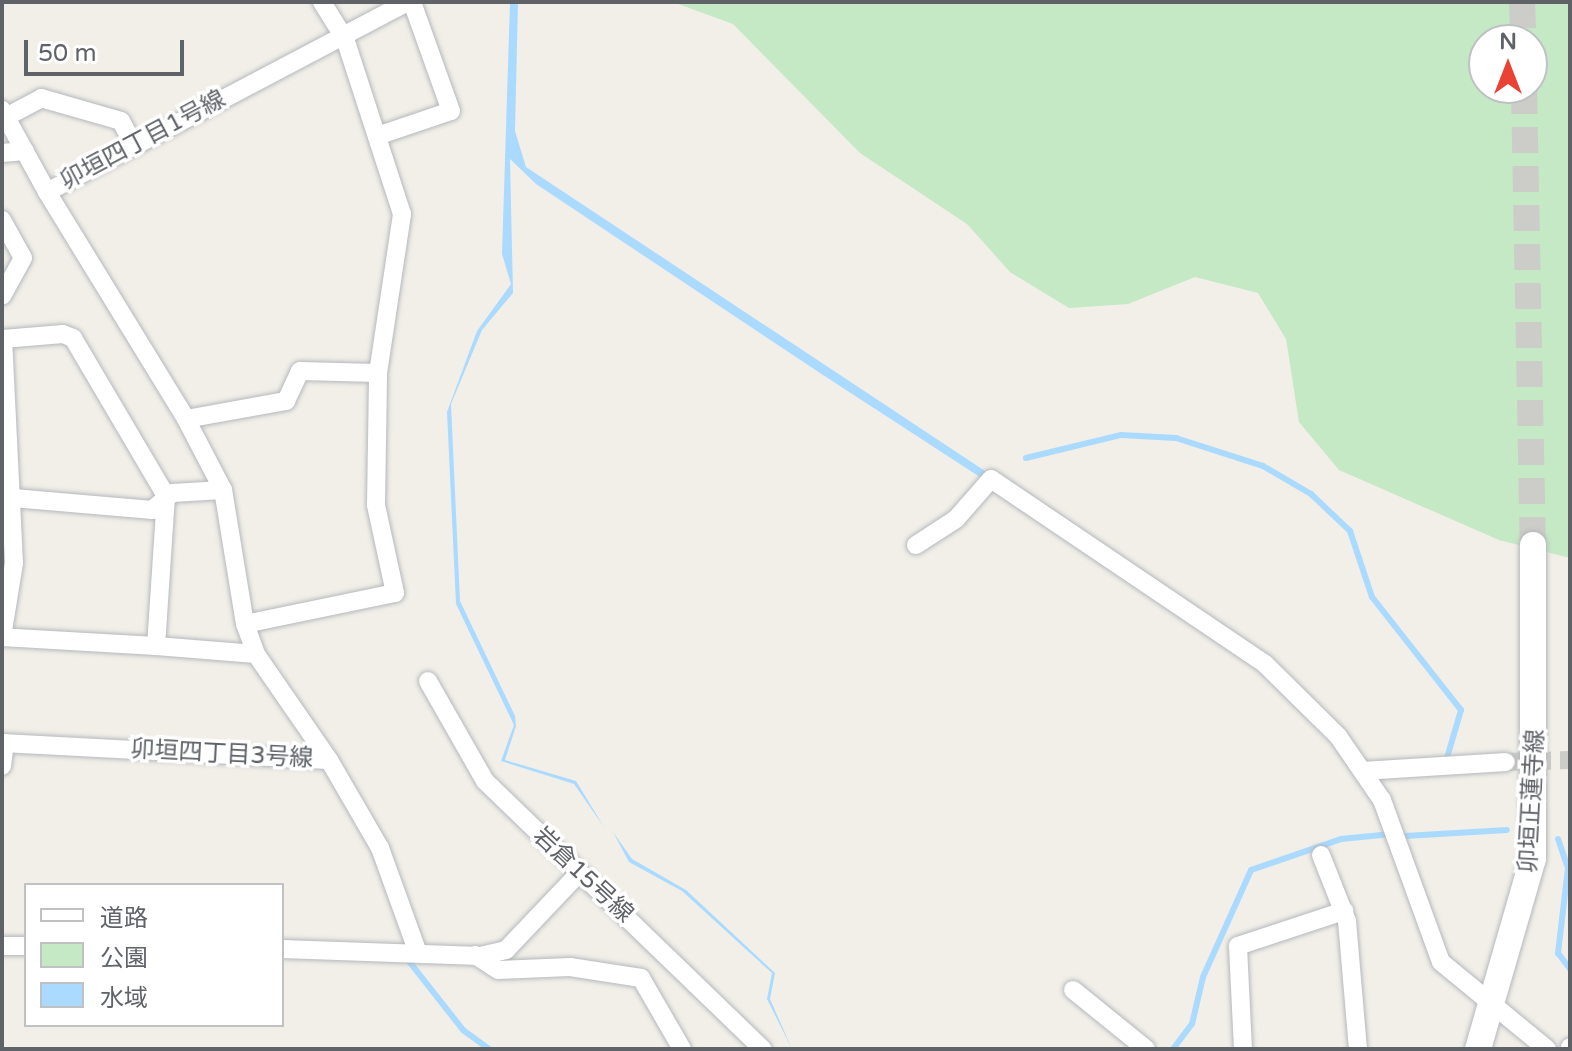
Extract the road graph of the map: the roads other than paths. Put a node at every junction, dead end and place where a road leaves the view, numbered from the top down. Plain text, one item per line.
1 (322, 2) edge
2 (409, 2) edge
3 (345, 39) junction
4 (4, 114) edge
5 (377, 136) junction
6 (133, 144) junction
7 (25, 151) junction
8 (2, 153) edge
9 (47, 192) junction
10 (2, 220) edge
11 (2, 296) edge
12 (2, 336) edge
13 (378, 373) junction
14 (186, 419) junction
15 (223, 490) junction
16 (166, 496) junction
17 (13, 498) junction
18 (916, 545) dead end
19 (1533, 545) tunnel mouth
20 (5, 606) edge
21 (245, 624) junction
22 (2, 637) edge
23 (156, 646) junction
24 (256, 654) junction
25 (428, 681) dead end
26 (3, 743) edge
27 (329, 760) junction
28 (1506, 762) tunnel mouth
29 (2, 766) edge
30 (1363, 771) junction
31 (1321, 855) dead end
32 (579, 873) junction
33 (1344, 911) junction
34 (2, 946) edge
35 (24, 946) edge
36 (284, 949) edge
37 (417, 950) junction
38 (475, 955) junction
39 (676, 962) junction
40 (651, 985) junction
41 (1073, 990) dead end
42 (1494, 1004) junction
43 (682, 1049) edge
44 (763, 1049) edge
45 (1146, 1049) edge
46 (1243, 1049) edge
47 (1358, 1049) edge
48 (1478, 1049) edge
49 (1547, 1049) edge

1 - 3 street
2 - 3 street, 卯垣四丁目1号線
2 - 5 street
3 - 5 street
3 - 6 street, 卯垣四丁目1号線
4 - 6 street
4 - 7 street, 卯垣四丁目1号線
5 - 13 street
6 - 9 street, 卯垣四丁目1号線
7 - 8 street
7 - 9 street, 卯垣四丁目1号線
9 - 14 street, 卯垣四丁目3号線
10 - 11 street
12 - 16 street
12 - 17 street
13 - 14 street
13 - 21 street
14 - 15 street, 卯垣四丁目3号線
15 - 16 street
15 - 21 street, 卯垣四丁目3号線
16 - 17 street
16 - 23 street
17 - 20 street
18 - 30 street
19 - 42 main road, 卯垣正蓮寺線
20 - 22 street
21 - 24 street, 卯垣四丁目3号線
22 - 23 street
23 - 24 street
24 - 27 street, 卯垣四丁目3号線
25 - 32 street, 岩倉15号線
26 - 27 street, 卯垣四丁目3号線
26 - 29 street
27 - 37 street
28 - 30 street
30 - 42 street
31 - 33 street
32 - 38 street
32 - 39 street, 岩倉15号線
33 - 46 street
33 - 47 street
34 - 35 street
36 - 37 street
37 - 38 street
38 - 40 street
39 - 40 street
39 - 44 street, 岩倉15号線
40 - 43 street
41 - 45 street
42 - 48 main road, 卯垣正蓮寺線
42 - 49 street

